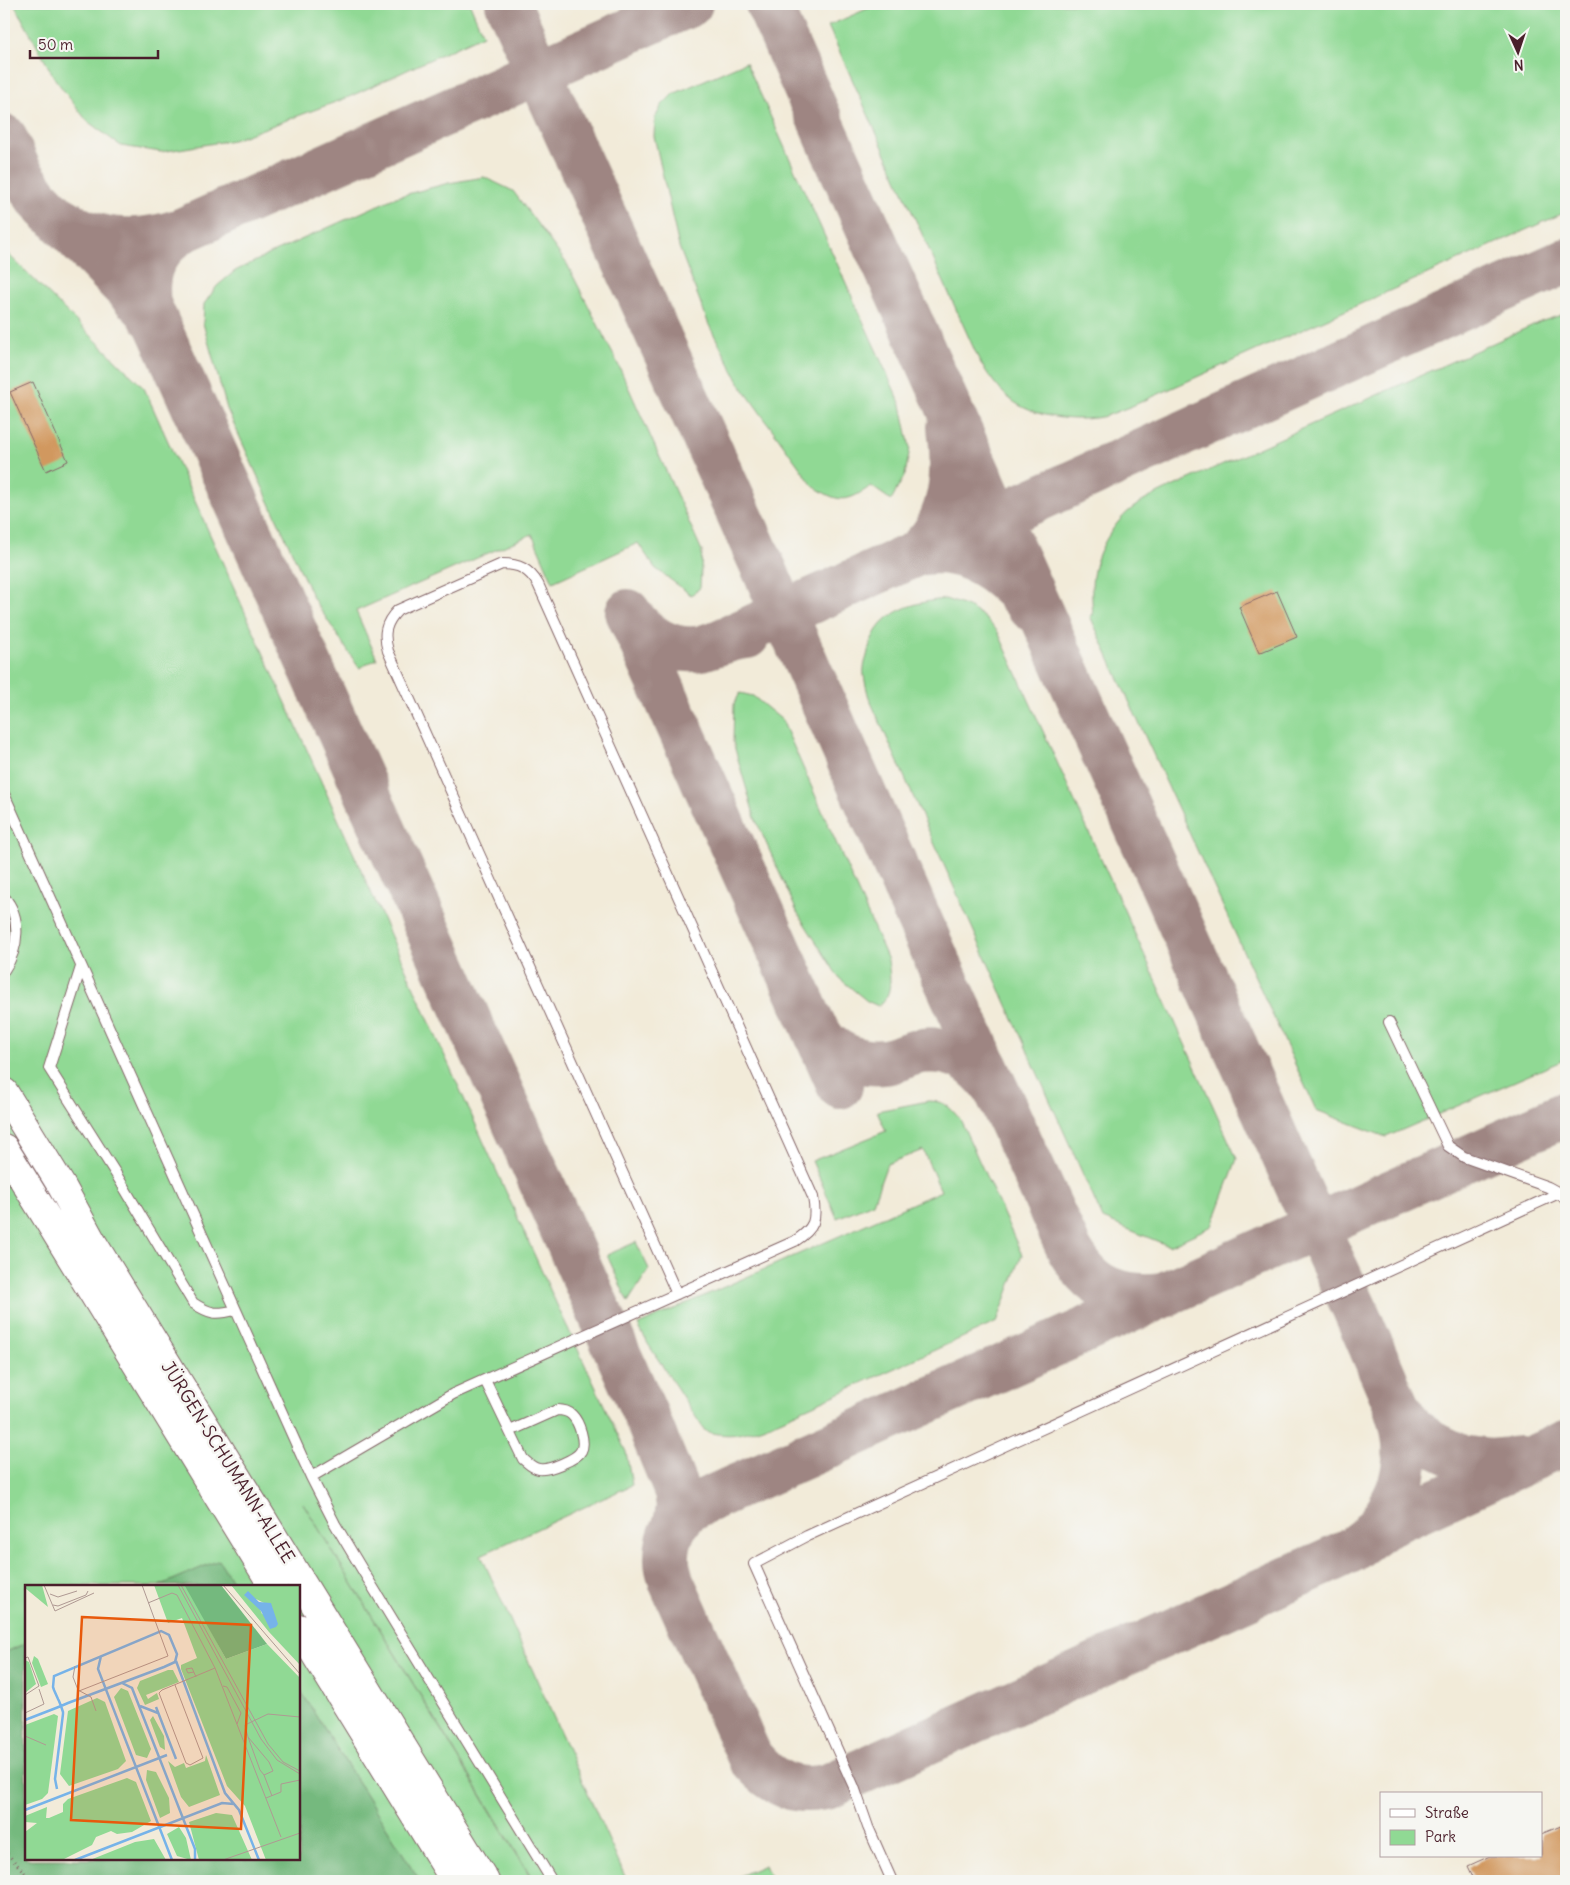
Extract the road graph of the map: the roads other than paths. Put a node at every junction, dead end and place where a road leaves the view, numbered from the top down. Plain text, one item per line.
1 (4, 794) edge
2 (4, 896) edge
3 (4, 926) edge
4 (4, 931) edge
5 (81, 967) junction
6 (4, 970) edge
7 (1388, 1022) dead end
8 (4, 1092) edge
9 (4, 1148) edge
10 (1563, 1197) edge
11 (677, 1294) junction
12 (235, 1310) junction
13 (485, 1380) junction
14 (510, 1431) junction
15 (311, 1477) junction
16 (272, 1585) edge
17 (300, 1630) edge
18 (455, 1881) edge
19 (485, 1881) edge
20 (552, 1881) edge
21 (892, 1881) edge

1 - 5 lane
2 - 6 lane
3 - 4 lane
5 - 12 lane
5 - 12 lane
7 - 10 lane
8 - 19 street, JÜRGEN-SCHUMANN-ALLEE
9 - 16 street, JÜRGEN-SCHUMANN-ALLEE
10 - 21 lane
11 - 11 lane
11 - 13 lane
12 - 15 lane
13 - 14 lane
13 - 15 lane
14 - 14 lane
15 - 20 lane
17 - 18 street

